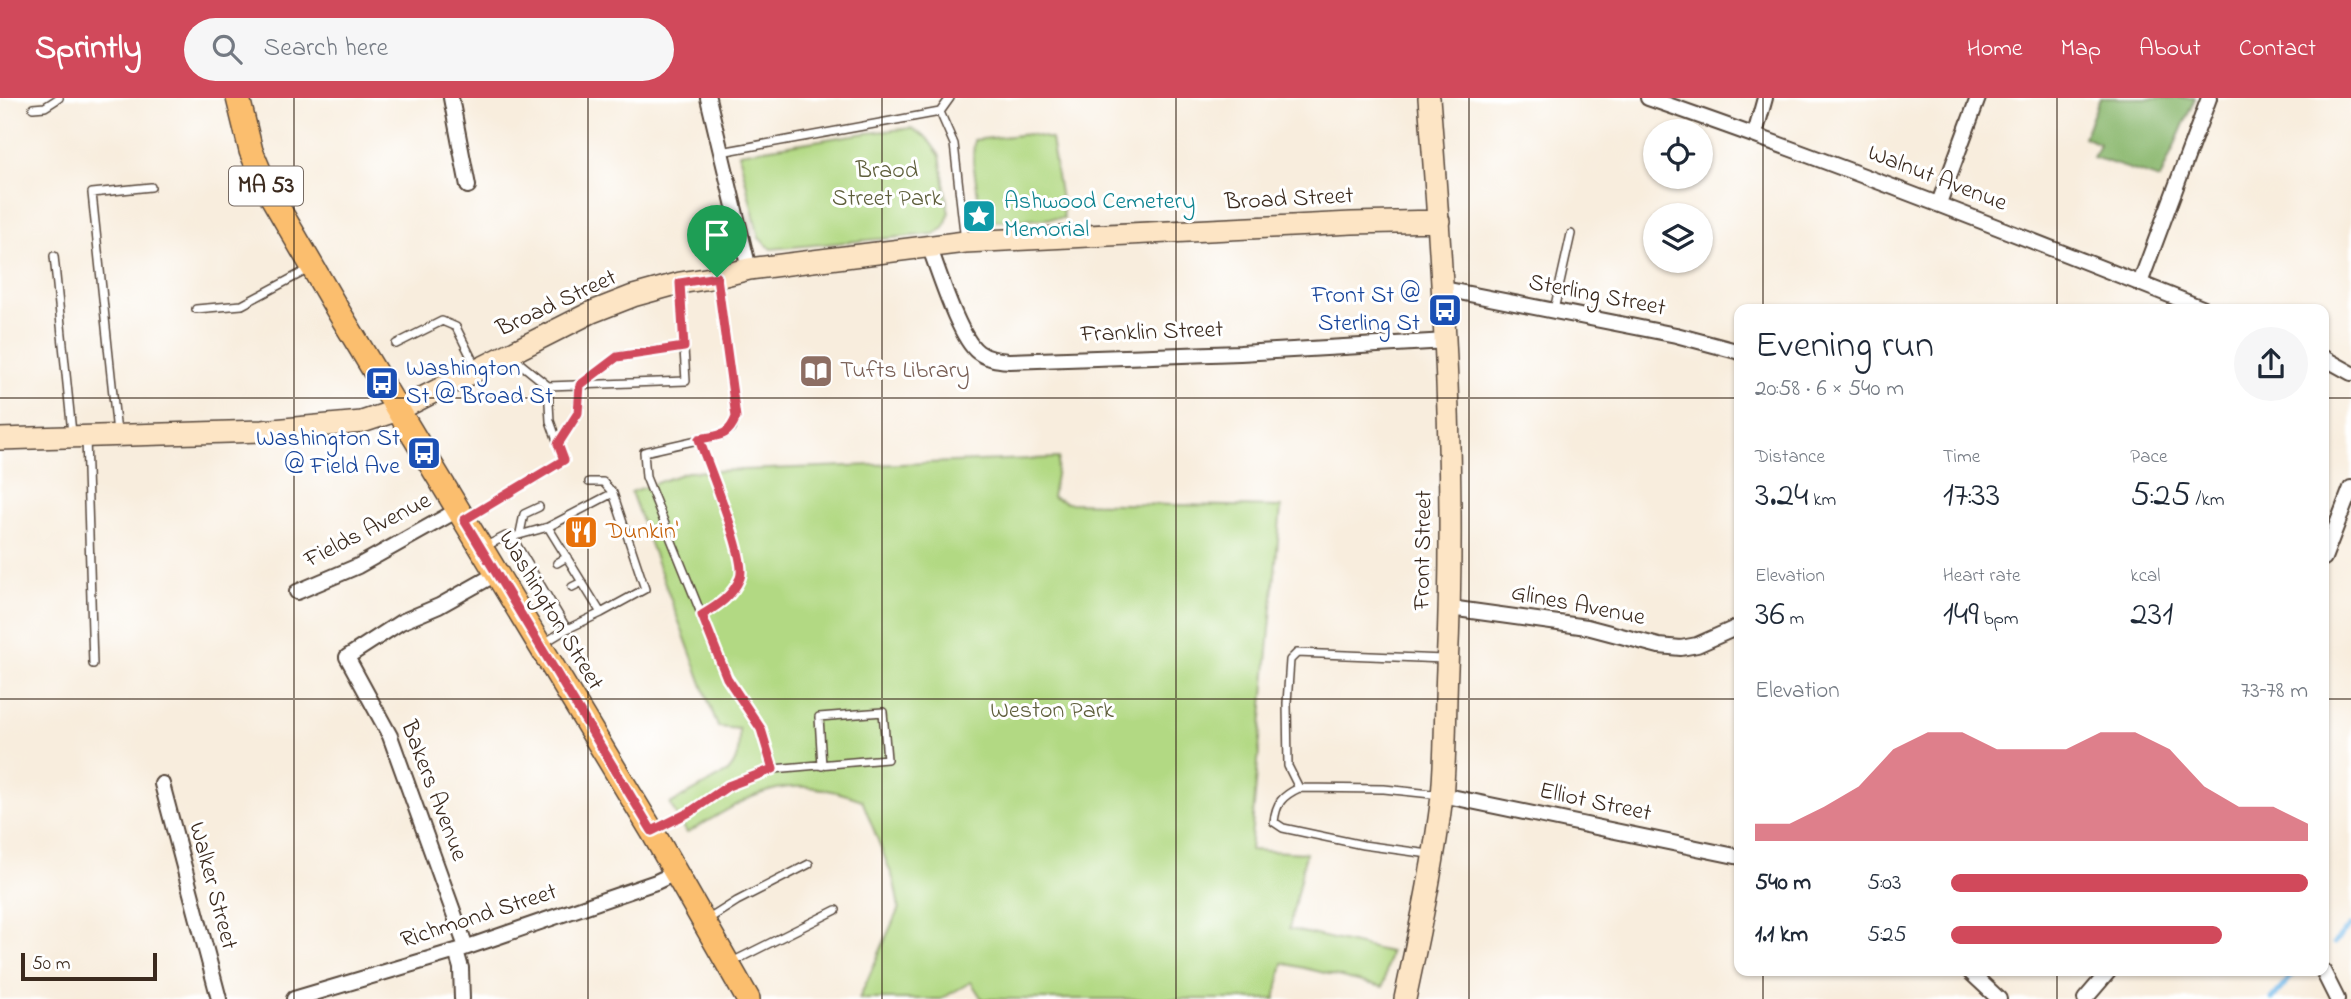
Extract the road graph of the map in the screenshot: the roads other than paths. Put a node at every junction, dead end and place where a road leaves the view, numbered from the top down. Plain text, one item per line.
1 (59, 98) edge
2 (238, 98) edge
3 (451, 98) edge
4 (708, 98) edge
5 (950, 98) edge
6 (1429, 98) edge
7 (1648, 98) edge
8 (1765, 98) edge
9 (1978, 98) edge
10 (2209, 98) edge
11 (33, 108) dead end
12 (940, 112) junction
13 (1755, 134) junction
14 (721, 152) junction
15 (468, 186) dead end
16 (151, 187) dead end
17 (1939, 203) junction
18 (1439, 221) junction
19 (1571, 234) dead end
20 (965, 242) junction
21 (929, 246) junction
22 (54, 256) dead end
23 (312, 267) junction
24 (749, 269) junction
25 (717, 277) junction
26 (680, 283) junction
27 (2140, 283) junction
28 (1444, 289) junction
29 (2192, 304) edge
30 (196, 309) dead end
31 (1554, 310) junction
32 (1447, 341) junction
33 (396, 344) dead end
34 (684, 347) junction
35 (1734, 350) edge
36 (511, 354) junction
37 (2329, 361) edge
38 (478, 370) junction
39 (2351, 373) edge
40 (580, 385) junction
41 (548, 386) junction
42 (398, 410) junction
43 (79, 437) junction
44 (117, 437) junction
45 (0, 439) edge
46 (699, 439) junction
47 (558, 444) junction
48 (589, 482) dead end
49 (2351, 488) edge
50 (613, 493) junction
51 (539, 507) dead end
52 (461, 515) junction
53 (548, 527) junction
54 (516, 535) junction
55 (2329, 544) edge
56 (481, 548) junction
57 (567, 557) junction
58 (557, 563) dead end
59 (496, 573) junction
60 (582, 582) junction
61 (572, 587) dead end
62 (297, 592) dead end
63 (1450, 608) junction
64 (601, 613) junction
65 (702, 615) junction
66 (567, 629) junction
67 (1734, 629) edge
68 (540, 645) junction
69 (1448, 660) junction
70 (93, 664) dead end
71 (822, 766) junction
72 (773, 769) junction
73 (162, 784) dead end
74 (1299, 788) junction
75 (1442, 795) junction
76 (652, 831) junction
77 (1433, 855) junction
78 (1734, 856) edge
79 (809, 864) dead end
80 (676, 873) junction
81 (836, 910) dead end
82 (704, 922) junction
83 (461, 949) junction
84 (728, 964) junction
85 (1974, 976) edge
86 (2105, 976) edge
87 (2326, 976) edge
88 (219, 999) edge
89 (294, 999) edge
90 (462, 999) edge
91 (748, 999) edge
92 (1405, 999) edge
93 (1999, 999) edge
94 (2085, 999) edge
95 (2337, 999) edge

1 - 11 lane
2 - 23 main road, Washington Street / MA 53
3 - 15 street
4 - 14 street
5 - 12 lane
6 - 18 street, Front Street
7 - 13 street, Walnut Avenue
8 - 13 street
9 - 17 street
10 - 27 street
12 - 14 lane
12 - 20 lane
13 - 17 street, Walnut Avenue
14 - 24 street
16 - 44 lane
17 - 27 street, Walnut Avenue
18 - 20 street, Broad Street
18 - 28 street, Front Street
19 - 31 lane
20 - 21 street, Broad Street
21 - 24 street, Broad Street
21 - 32 street, Franklin Street
22 - 43 lane
23 - 30 lane
23 - 42 main road, Washington Street / MA 53
24 - 25 street, Broad Street
25 - 26 street, Broad Street
25 - 46 lane
26 - 34 lane
26 - 36 street, Broad Street
27 - 29 street, Walnut Avenue
28 - 31 street, Sterling Street
28 - 32 street, Front Street
31 - 35 street, Sterling Street
32 - 63 street, Front Street
33 - 38 lane
34 - 40 lane
34 - 40 lane
36 - 38 street, Broad Street
36 - 41 lane
37 - 39 street
38 - 42 street, Broad Street
40 - 41 lane
40 - 47 lane
41 - 47 lane
42 - 44 street, Broad Street
42 - 52 main road, Washington Street / MA 53
43 - 44 street, Broad Street
43 - 45 street, Broad Street
43 - 70 lane
46 - 65 lane
46 - 65 lane
47 - 52 lane
48 - 50 lane
49 - 55 street
50 - 53 lane
50 - 64 lane
51 - 54 lane
52 - 56 main road, Washington Street / MA 53
52 - 62 street, Fields Avenue
53 - 54 lane
53 - 57 lane
54 - 56 lane
54 - 66 lane
56 - 59 main road, Washington Street / MA 53
57 - 58 lane
57 - 60 lane
59 - 68 main road, Washington Street / MA 53
59 - 83 street, Bakers Avenue
60 - 61 lane
60 - 64 lane
63 - 67 street, Glines Avenue
63 - 69 street, Front Street
64 - 66 lane
65 - 72 lane
66 - 68 lane
68 - 76 main road, Washington Street / MA 53
69 - 74 lane
69 - 75 street, Front Street
71 - 71 lane
71 - 72 lane
72 - 76 lane
73 - 88 street, Walker Street
74 - 75 lane
74 - 77 lane
75 - 77 street, Front Street
75 - 78 street, Elliot Street
76 - 80 main road, Washington Street / MA 53
77 - 92 street, Front Street
79 - 82 lane
80 - 82 main road, Washington Street / MA 53
80 - 83 street, Richmond Street
81 - 84 lane
82 - 84 main road, Washington Street / MA 53
83 - 89 street, Richmond Street
83 - 90 street, Bakers Avenue
84 - 91 main road, Washington Street / MA 53
85 - 93 street
86 - 94 street
87 - 95 street

